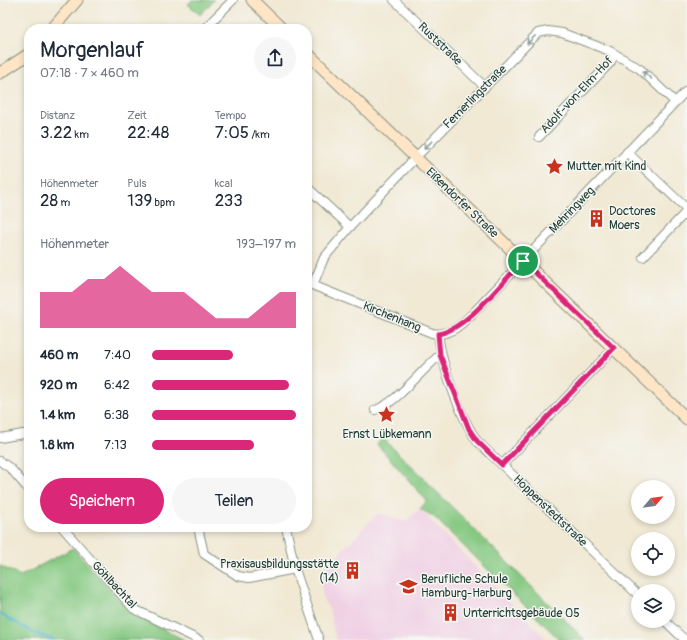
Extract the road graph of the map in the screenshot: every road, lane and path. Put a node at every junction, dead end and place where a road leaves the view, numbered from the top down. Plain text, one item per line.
1 (77, 0) edge
2 (233, 0) edge
3 (252, 0) edge
4 (394, 0) edge
5 (56, 24) edge
6 (209, 24) edge
7 (277, 24) edge
8 (615, 54) junction
9 (24, 57) edge
10 (312, 58) edge
11 (0, 73) edge
12 (483, 85) junction
13 (687, 90) edge
14 (675, 102) junction
15 (539, 137) dead end
16 (627, 152) junction
17 (416, 157) junction
18 (312, 192) edge
19 (687, 210) edge
20 (350, 227) junction
21 (643, 257) dead end
22 (523, 261) junction
23 (312, 280) edge
24 (312, 285) edge
25 (438, 334) junction
26 (614, 348) junction
27 (440, 355) junction
28 (375, 410) dead end
29 (687, 419) edge
30 (23, 434) dead end
31 (0, 438) edge
32 (0, 460) edge
33 (502, 465) junction
34 (24, 484) edge
35 (66, 532) edge
36 (199, 532) edge
37 (287, 532) edge
38 (295, 569) junction
39 (631, 588) edge
40 (672, 628) edge
41 (199, 640) edge
42 (319, 640) edge
43 (685, 640) edge

1 - 5 main road
2 - 6 street
3 - 7 main road
4 - 12 street, Ruststraße
8 -> 12 street, Femerlingstraße
14 -> 8 street, Femerlingstraße
8 - 15 street, Adolf-von-Elm-Hof
9 - 11 main road
10 - 17 main road, Eißendorfer Straße
12 -> 17 street, Femerlingstraße
13 - 14 street, Mehringweg
14 - 16 street, Mehringweg
16 - 19 street
16 - 22 street, Mehringweg
17 - 20 street, Femerlingstraße
17 - 22 main road, Eißendorfer Straße
18 - 20 street
19 - 21 street
20 - 23 street, Femerlingstraße
22 - 25 street
22 - 26 main road, Eißendorfer Straße
24 - 25 street, Kirchenhang
25 - 27 street, Hoppenstedtstraße
26 - 29 main road, Eißendorfer Straße
26 - 33 street
27 - 28 street
27 - 33 street, Hoppenstedtstraße
30 - 31 street
32 - 34 street
33 - 39 street, Hoppenstedtstraße
35 - 41 street, Göhlbachtal
36 - 38 street
37 - 38 street
38 - 42 street
40 - 43 street

